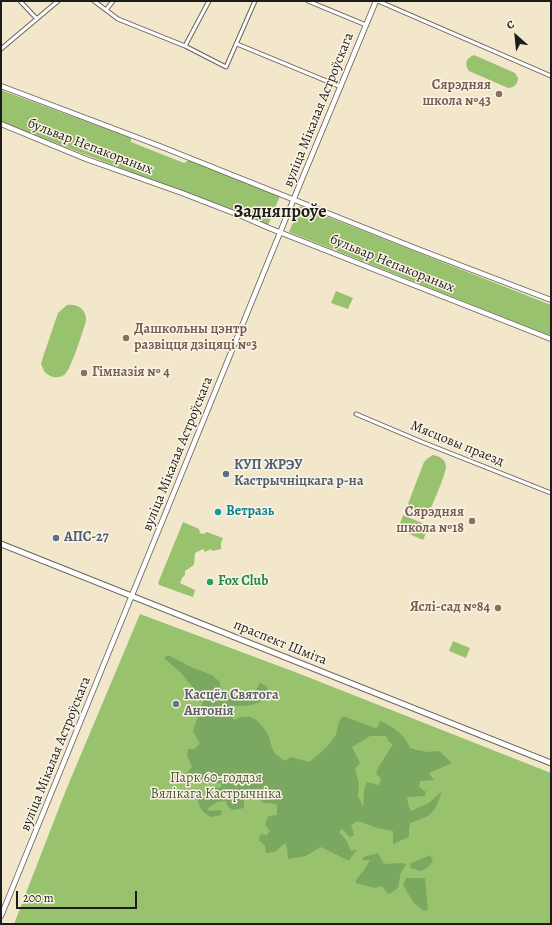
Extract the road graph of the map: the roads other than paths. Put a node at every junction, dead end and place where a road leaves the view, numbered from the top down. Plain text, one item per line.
1 (20, 1) edge
2 (58, 1) edge
3 (94, 1) edge
4 (113, 1) edge
5 (209, 1) edge
6 (255, 1) edge
7 (308, 1) edge
8 (377, 1) edge
9 (106, 10) junction
10 (37, 19) junction
11 (366, 25) junction
12 (237, 44) junction
13 (185, 46) junction
14 (1, 49) edge
15 (551, 76) edge
16 (1, 86) edge
17 (341, 86) junction
18 (1, 124) edge
19 (294, 199) junction
20 (281, 232) junction
21 (551, 300) edge
22 (551, 339) edge
23 (356, 414) dead end
24 (551, 493) edge
25 (1, 544) edge
26 (132, 596) junction
27 (551, 763) edge
28 (1, 916) edge

1 - 10 street
2 - 10 street
3 - 9 street
4 - 9 street
5 - 13 street
6 - 12 street
7 - 11 street
8 - 11 main road, вуліца Мікалая Астроўскага
8 - 15 street
9 - 13 street
10 - 14 street
11 - 17 main road, вуліца Мікалая Астроўскага
12 - 13 street
12 - 17 street
16 - 19 main road, бульвар Непакораных
17 - 19 main road, вуліца Мікалая Астроўскага
18 - 20 main road, бульвар Непакораных
19 - 20 main road, вуліца Мікалая Астроўскага
19 - 21 main road, бульвар Непакораных
20 - 22 main road, бульвар Непакораных
20 - 26 main road, вуліца Мікалая Астроўскага
23 - 24 street, Мясцовы праезд
25 - 26 main road, праспект Шміта
26 - 27 main road, праспект Шміта
26 - 28 main road, вуліца Мікалая Астроўскага

